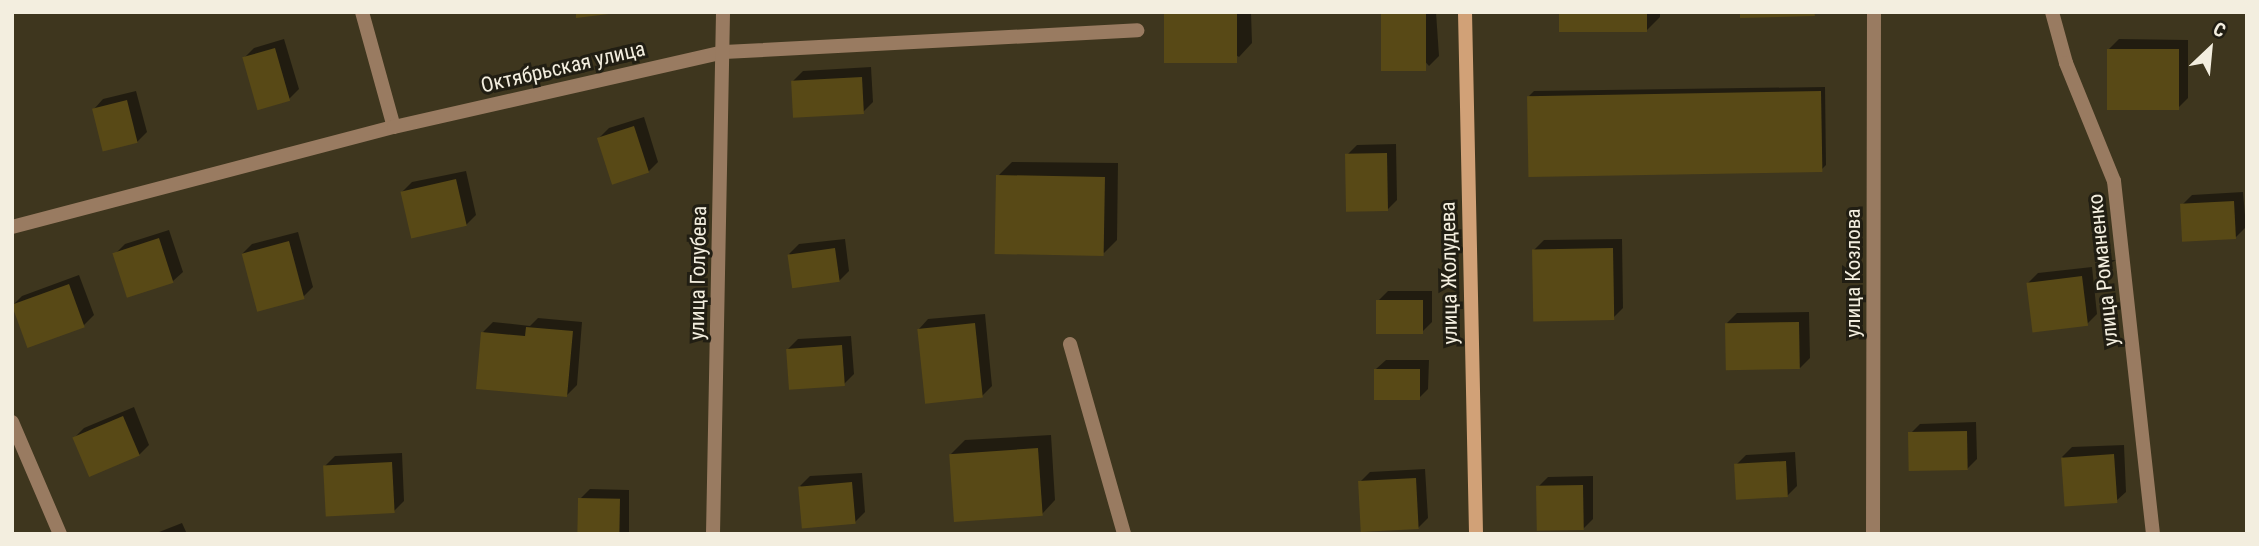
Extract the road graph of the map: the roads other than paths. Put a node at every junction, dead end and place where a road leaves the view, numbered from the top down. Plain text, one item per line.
1 (362, 12) edge
2 (723, 12) edge
3 (1465, 12) edge
4 (1874, 12) edge
5 (2052, 12) edge
6 (1137, 30) dead end
7 (724, 52) junction
8 (394, 127) junction
9 (12, 227) edge
10 (1070, 344) dead end
11 (12, 422) edge
12 (60, 534) edge
13 (713, 534) edge
14 (1124, 534) edge
15 (1476, 534) edge
16 (1873, 534) edge
17 (2153, 534) edge

1 - 8 street
2 - 7 street, улица Голубева
3 - 15 main road, улица Жолудева
4 - 16 street, улица Козлова
5 - 17 street, улица Романенко
6 - 7 street, Октябрьская улица
7 - 8 street, Октябрьская улица
7 - 13 street, улица Голубева
8 - 9 street, Октябрьская улица
10 - 14 street
11 - 12 street

